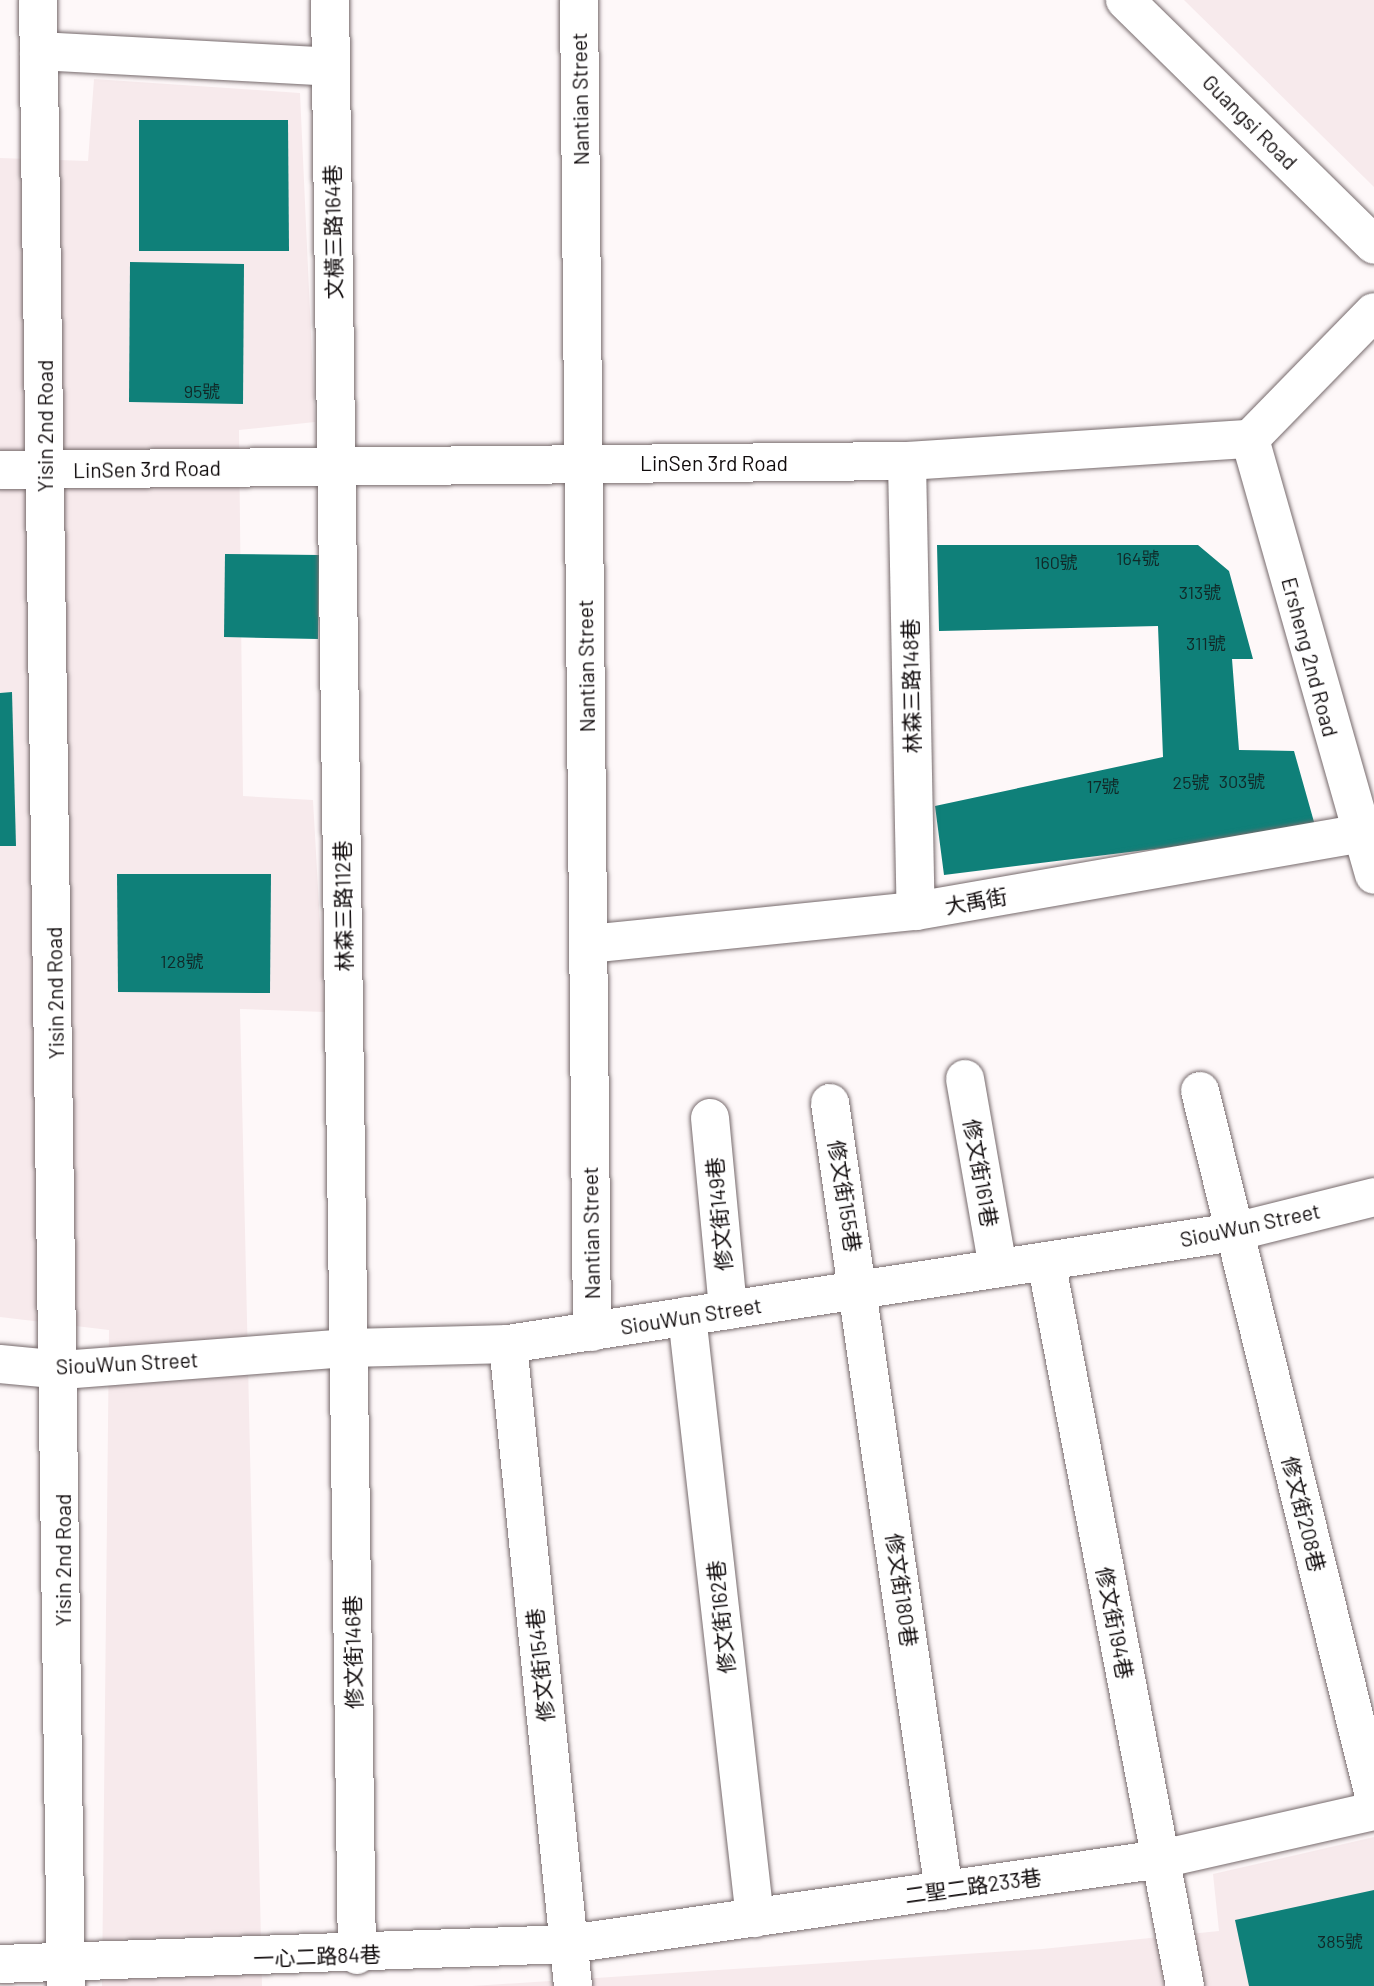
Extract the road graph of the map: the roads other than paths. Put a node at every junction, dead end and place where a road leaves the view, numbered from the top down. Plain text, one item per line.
1 (38, 0) edge
2 (330, 0) edge
3 (579, 0) edge
4 (1125, 0) edge
5 (39, 51) junction
6 (331, 67) junction
7 (1374, 245) edge
8 (1374, 312) edge
9 (1250, 439) junction
10 (906, 461) junction
11 (584, 464) junction
12 (337, 465) junction
13 (0, 470) edge
14 (45, 471) junction
15 (1367, 834) edge
16 (1374, 875) edge
17 (916, 911) junction
18 (589, 944) junction
19 (965, 1079) dead end
20 (1200, 1091) dead end
21 (830, 1103) dead end
22 (710, 1118) dead end
23 (1374, 1198) edge
24 (1234, 1231) junction
25 (1046, 1261) junction
26 (998, 1268) junction
27 (859, 1290) junction
28 (727, 1310) junction
29 (687, 1316) junction
30 (592, 1332) junction
31 (508, 1344) junction
32 (349, 1348) junction
33 (0, 1364) edge
34 (62, 1370) junction
35 (1374, 1796) edge
36 (1374, 1811) edge
37 (1161, 1859) junction
38 (944, 1891) junction
39 (755, 1917) junction
40 (569, 1944) junction
41 (357, 1955) junction
42 (0, 1964) edge
43 (66, 1976) edge
44 (573, 1986) edge
45 (1185, 1986) edge

1 - 5 street, Yisin 2nd Road
2 - 6 street, 文橫三路164巷
3 - 11 street, Nantian Street
4 - 7 street, Guangsi Road
5 - 6 street
5 - 14 street, Yisin 2nd Road
6 - 12 street, 文橫三路164巷
8 - 9 street
9 - 10 street, LinSen 3rd Road
9 - 15 street, Ersheng 2nd Road
10 - 11 street, LinSen 3rd Road
10 - 17 street, 林森三路148巷
11 - 12 street, LinSen 3rd Road
11 - 18 street, Nantian Street
12 - 14 street, LinSen 3rd Road
12 - 32 street, 林森三路112巷
13 - 14 street, LinSen 3rd Road
14 - 34 street, Yisin 2nd Road
15 - 16 street, Ersheng 2nd Road
15 - 17 street, 大禹街
17 - 18 street, 大禹街
18 - 30 street, Nantian Street
19 - 26 street, 修文街161巷
20 - 24 street, 修文街208巷
21 - 27 street, 修文街155巷
22 - 28 street, 修文街149巷
23 - 24 street, SiouWun Street
24 - 25 street, SiouWun Street
24 - 35 street, 修文街208巷
25 - 26 street, SiouWun Street
25 - 37 street, 修文街194巷
26 - 27 street, SiouWun Street
27 - 28 street, SiouWun Street
27 - 38 street, 修文街180巷
28 - 29 street, SiouWun Street
29 - 30 street, SiouWun Street
29 - 39 street, 修文街162巷
30 - 31 street, SiouWun Street
31 - 32 street, SiouWun Street
31 - 40 street, 修文街154巷
32 - 34 street, SiouWun Street
32 - 41 street, 修文街146巷
33 - 34 street, SiouWun Street
34 - 43 street, Yisin 2nd Road
36 - 37 street, 二聖二路233巷
37 - 38 street, 二聖二路233巷
37 - 45 street, 修文街194巷
38 - 39 street, 二聖二路233巷
39 - 40 street, 二聖二路233巷
40 - 41 street, 一心二路84巷
40 - 44 street, 修文街154巷
41 - 43 street, 一心二路84巷
42 - 43 street, 一心二路84巷

